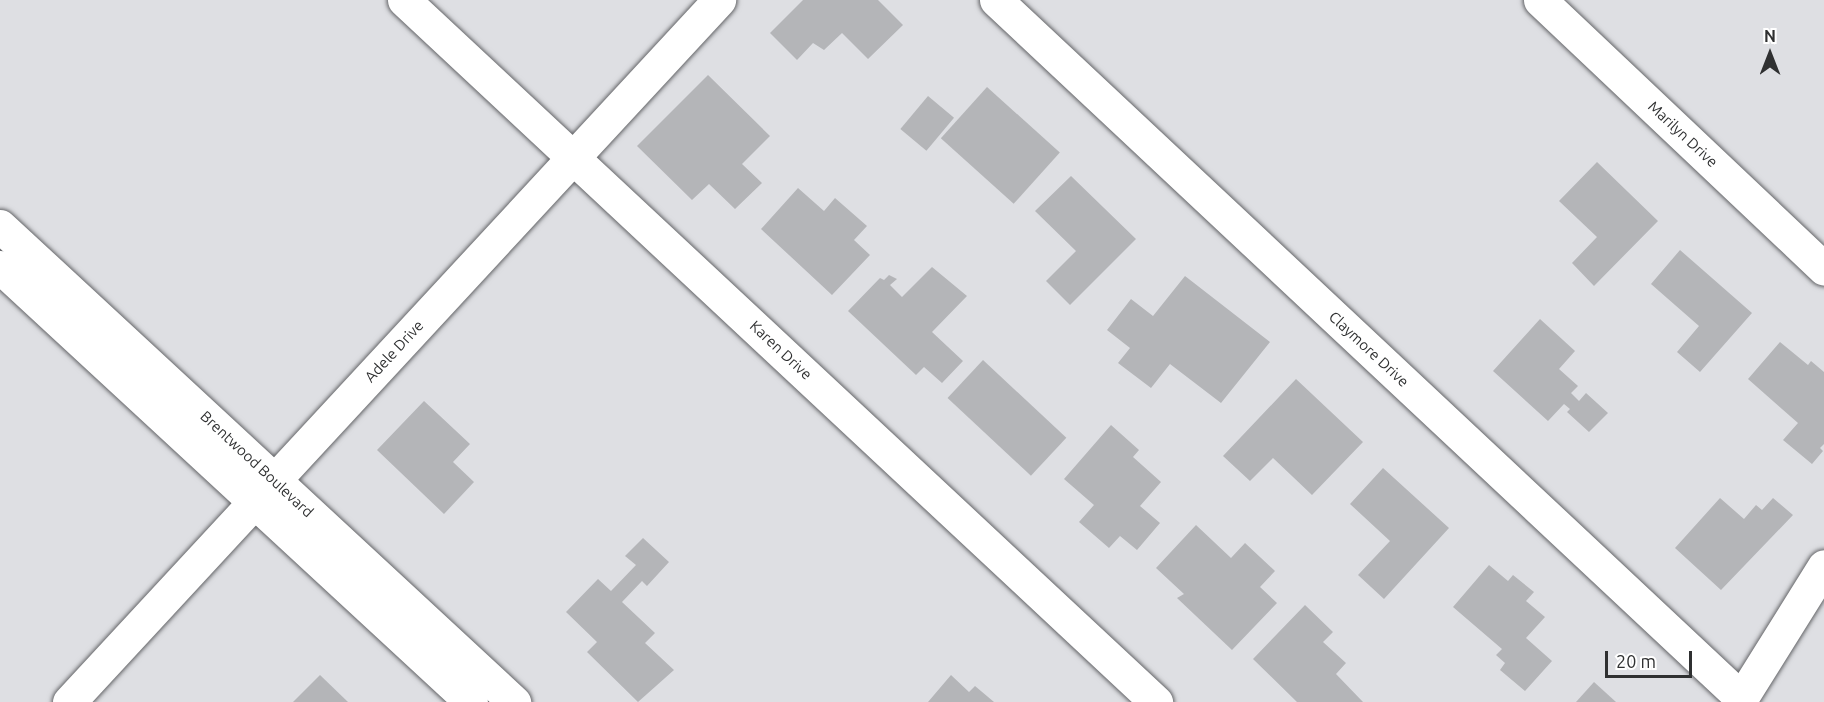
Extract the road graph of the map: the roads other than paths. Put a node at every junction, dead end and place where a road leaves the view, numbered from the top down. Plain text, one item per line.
1 (404, 0) edge
2 (719, 0) edge
3 (996, 0) edge
4 (1540, 0) edge
5 (575, 158) junction
6 (0, 226) edge
7 (0, 267) edge
8 (1824, 269) edge
9 (263, 490) junction
10 (1824, 566) edge
11 (1740, 700) edge
12 (69, 702) edge
13 (471, 702) edge
14 (514, 702) edge
15 (1156, 702) edge

1 - 5 street, Karen Drive
2 - 5 street, Adele Drive
3 - 11 street, Claymore Drive
4 - 8 street, Marilyn Drive
5 - 9 street, Adele Drive
5 - 15 street, Karen Drive
6 - 9 street, Brentwood Boulevard
7 - 9 street, Brentwood Boulevard
9 - 12 street, Adele Drive
9 - 13 street, Brentwood Boulevard
9 - 14 street, Brentwood Boulevard
10 - 11 street

